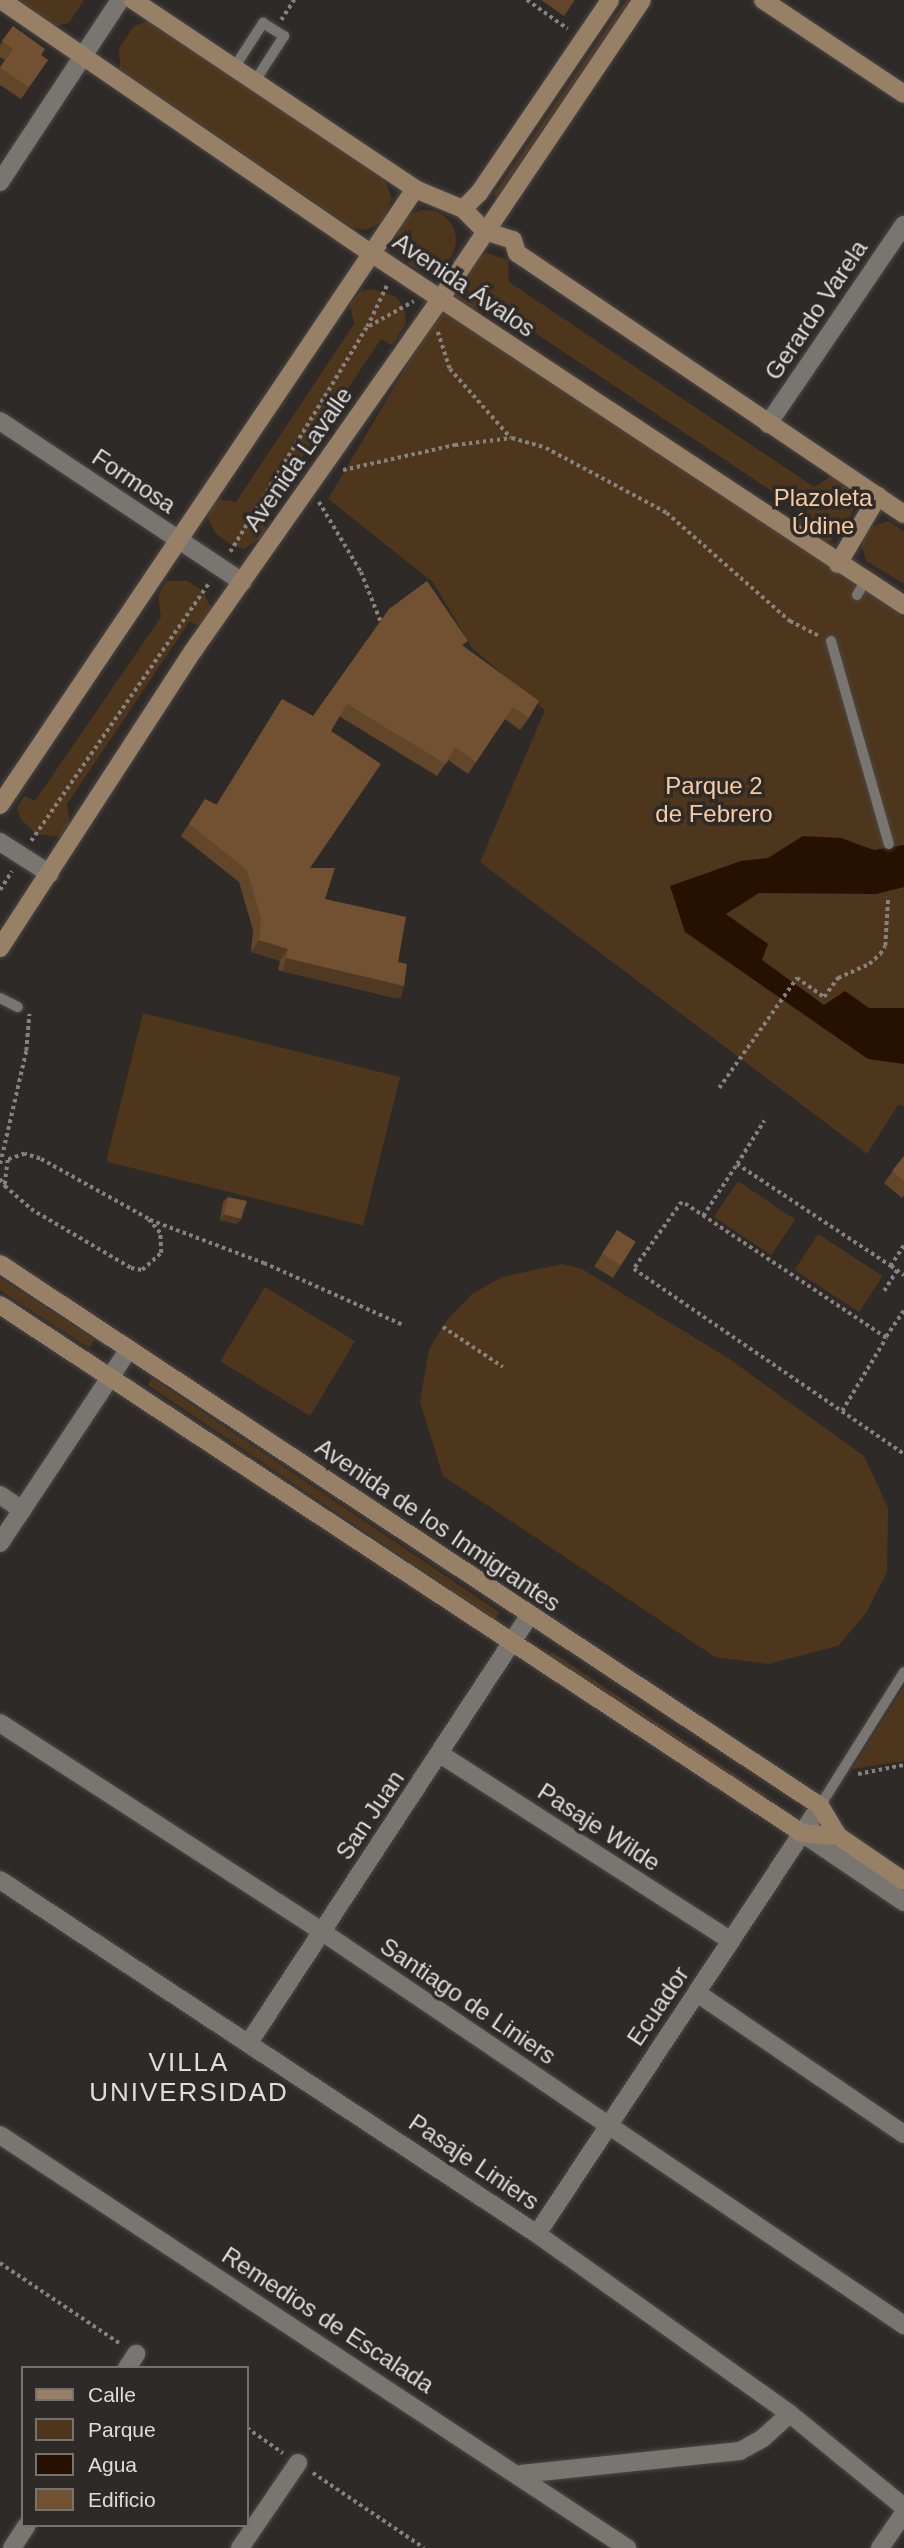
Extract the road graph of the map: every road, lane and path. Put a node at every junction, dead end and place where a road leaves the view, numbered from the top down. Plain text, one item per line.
1 (1, 0) edge
2 (120, 0) edge
3 (133, 0) edge
4 (527, 0) edge
5 (610, 0) edge
6 (642, 0) edge
7 (763, 0) edge
8 (568, 29) dead end
9 (83, 55) junction
10 (234, 68) junction
11 (255, 81) junction
12 (904, 94) edge
13 (0, 182) edge
14 (415, 189) junction
15 (463, 209) junction
16 (904, 225) edge
17 (485, 231) junction
18 (372, 253) junction
19 (394, 268) junction
20 (435, 295) junction
21 (436, 326) dead end
22 (367, 327) junction
23 (0, 421) edge
24 (768, 424) junction
25 (512, 438) junction
26 (338, 471) dead end
27 (878, 496) junction
28 (318, 500) dead end
29 (904, 514) edge
30 (179, 540) junction
31 (838, 564) junction
32 (221, 566) junction
33 (242, 582) junction
34 (904, 605) edge
35 (382, 628) edge
36 (831, 640) joint
37 (0, 805) edge
38 (0, 842) edge
39 (889, 844) dead end
40 (22, 857) junction
41 (50, 874) junction
42 (0, 890) edge
43 (888, 897) dead end
44 (0, 948) edge
45 (0, 998) edge
46 (18, 1007) joint
47 (719, 1088) dead end
48 (764, 1121) dead end
49 (0, 1164) edge
50 (737, 1164) junction
51 (0, 1179) edge
52 (5, 1186) junction
53 (703, 1216) junction
54 (148, 1219) junction
55 (904, 1246) edge
56 (0, 1264) edge
57 (891, 1266) junction
58 (897, 1270) junction
59 (904, 1275) edge
60 (884, 1291) dead end
61 (0, 1305) edge
62 (904, 1311) edge
63 (403, 1325) dead end
64 (443, 1327) dead end
65 (886, 1338) junction
66 (130, 1349) junction
67 (503, 1367) dead end
68 (111, 1379) junction
69 (842, 1412) junction
70 (904, 1454) edge
71 (0, 1495) edge
72 (22, 1510) junction
73 (0, 1543) edge
74 (529, 1616) junction
75 (512, 1642) junction
76 (904, 1672) edge
77 (0, 1723) edge
78 (440, 1754) junction
79 (904, 1765) edge
80 (839, 1777) junction
81 (820, 1806) junction
82 (802, 1833) junction
83 (838, 1836) junction
84 (0, 1880) edge
85 (904, 1881) edge
86 (904, 1902) edge
87 (321, 1931) junction
88 (731, 1941) junction
89 (697, 1993) junction
90 (250, 2041) junction
91 (608, 2125) junction
92 (904, 2133) edge
93 (0, 2135) edge
94 (537, 2234) junction
95 (0, 2263) edge
96 (904, 2325) edge
97 (131, 2361) edge
98 (790, 2414) junction
99 (298, 2463) dead end
100 (521, 2474) junction
101 (904, 2507) edge
102 (904, 2513) edge
103 (380, 2519) dead end
104 (26, 2527) edge
105 (12, 2548) edge
106 (240, 2548) edge
107 (424, 2548) edge
108 (627, 2548) edge
109 (880, 2548) edge

1 - 9 main road, Avenida Ávalos
2 - 9 street
3 - 10 main road
4 - 8 path
5 - 15 main road
6 - 17 main road, Avenida Lavalle
7 - 12 main road
9 - 13 street
9 - 18 main road, Avenida Ávalos
10 - 11 main road
10 - 11 lane
11 - 14 main road
14 - 15 main road
14 - 18 main road
15 - 17 main road
16 - 24 street, Gerardo Varela
17 - 20 main road, Avenida Lavalle
17 - 24 main road
18 - 19 main road, Avenida Ávalos
18 - 30 main road
19 - 20 main road, Avenida Ávalos
19 - 22 path
20 - 22 path
20 - 31 main road, Avenida Ávalos
20 - 33 main road, Avenida Lavalle
21 - 25 path
22 - 32 path
23 - 30 street, Formosa
24 - 27 main road
25 - 26 path
25 - 36 path
27 - 29 main road
27 - 31 main road
28 - 35 path
30 - 32 street, Formosa
30 - 37 main road
31 - 34 main road, Avenida Ávalos
32 - 33 street, Formosa
32 - 40 path
33 - 41 main road, Avenida Lavalle
36 - 39 lane
38 - 40 street
40 - 41 street
40 - 42 path
41 - 44 main road, Avenida Lavalle
43 - 47 path
45 - 46 lane
46 - 49 path
48 - 50 path
50 - 53 path
50 - 57 path
51 - 52 path
52 - 54 path
52 - 54 path
53 - 65 path
53 - 69 path
54 - 63 path
55 - 57 path
56 - 66 main road, Avenida de los Inmigrantes
57 - 58 path
58 - 59 path
58 - 60 path
61 - 68 main road, Avenida de los Inmigrantes
62 - 65 path
64 - 67 path
65 - 69 path
66 - 68 street
66 - 74 main road, Avenida de los Inmigrantes
68 - 72 street
68 - 75 main road, Avenida de los Inmigrantes
69 - 70 path
71 - 72 street
72 - 73 street
74 - 75 street, San Juan
74 - 81 main road, Avenida de los Inmigrantes
75 - 78 street, San Juan
75 - 82 main road, Avenida de los Inmigrantes
76 - 80 lane
77 - 87 street, Santiago de Liniers
78 - 87 street, San Juan
78 - 88 street, Pasaje Wilde
79 - 80 path
80 - 81 lane
81 - 82 street, Ecuador
81 - 83 main road, Avenida de los Inmigrantes
82 - 83 main road, Avenida de los Inmigrantes
82 - 86 street, Avenida de los Inmigrantes
82 - 88 street, Ecuador
83 - 85 main road, Avenida de los Inmigrantes
84 - 90 street, Pasaje Liniers
87 - 90 street, San Juan
87 - 91 street, Santiago de Liniers
88 - 89 street, Ecuador
89 - 91 street, Ecuador
89 - 92 street
90 - 94 street, Pasaje Liniers
91 - 94 street, Ecuador
91 - 96 street, Santiago de Liniers
93 - 100 street, Remedios de Escalada
94 - 98 street, Pasaje Liniers
95 - 97 path
98 - 100 street
98 - 101 street, Pasaje Liniers
99 - 106 street
100 - 108 street, Remedios de Escalada
102 - 109 street
103 - 107 path
104 - 105 street

